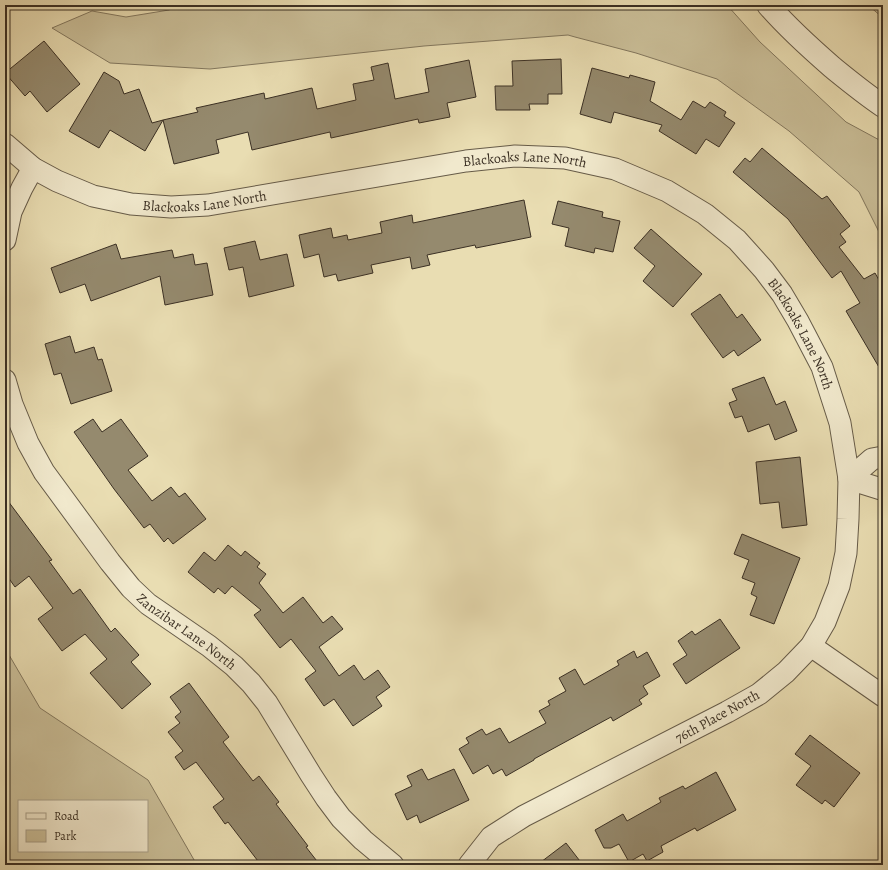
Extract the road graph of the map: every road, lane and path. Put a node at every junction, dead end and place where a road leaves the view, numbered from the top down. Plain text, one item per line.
1 (768, 5) edge
2 (883, 106) edge
3 (5, 144) edge
4 (33, 168) junction
5 (5, 240) edge
6 (5, 380) edge
7 (883, 457) edge
8 (849, 479) junction
9 (883, 489) edge
10 (811, 646) junction
11 (883, 696) edge
12 (393, 865) edge
13 (469, 865) edge

1 - 2 street
3 - 4 street
4 - 5 street
4 - 8 street, Blackoaks Lane North
6 - 12 street, Zanzibar Lane North
7 - 8 street
8 - 9 street
8 - 10 street, 76th Place North
10 - 11 street
10 - 13 street, 76th Place North

